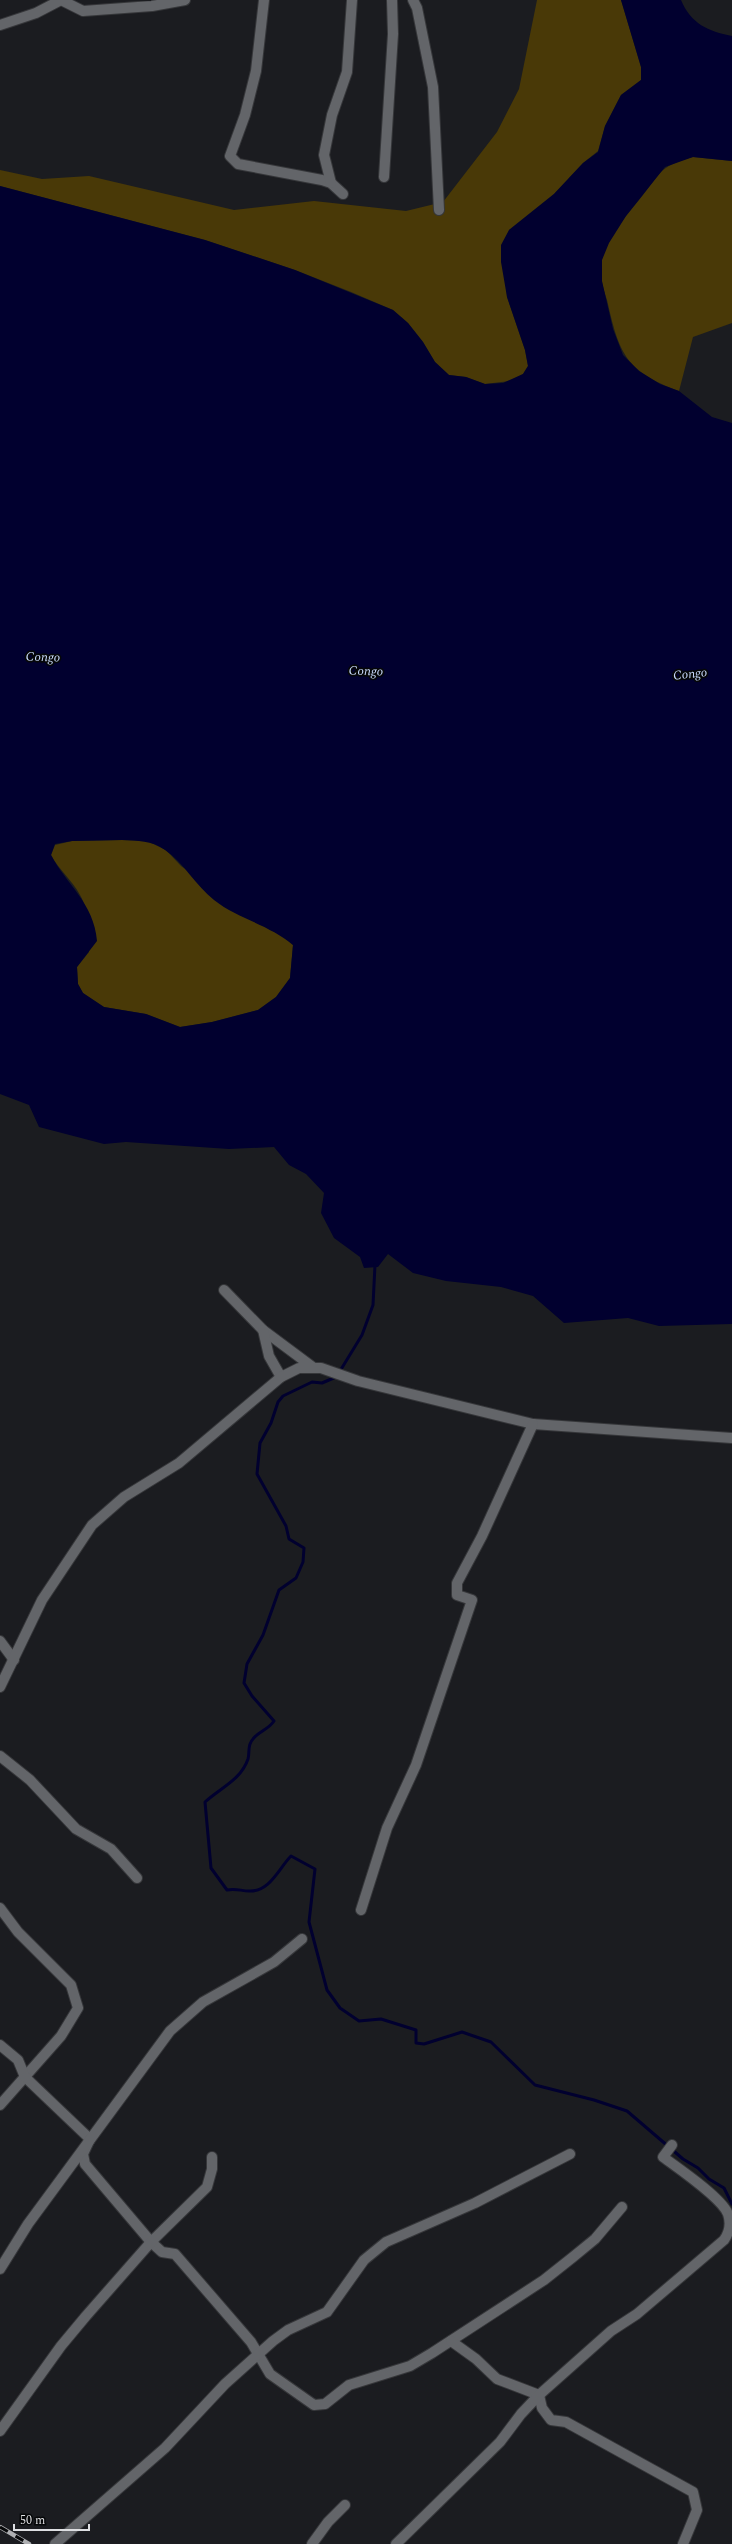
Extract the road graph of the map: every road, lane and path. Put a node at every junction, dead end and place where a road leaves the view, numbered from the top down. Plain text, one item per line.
1 (61, 0) edge
2 (185, 0) edge
3 (264, 0) edge
4 (352, 0) edge
5 (392, 0) edge
6 (413, 0) edge
7 (152, 3) edge
8 (0, 25) edge
9 (384, 177) dead end
10 (332, 183) junction
11 (343, 194) dead end
12 (439, 210) dead end
13 (224, 1290) dead end
14 (263, 1330) junction
15 (314, 1368) junction
16 (281, 1377) junction
17 (533, 1424) junction
18 (732, 1438) edge
19 (0, 1641) edge
20 (14, 1660) junction
21 (0, 1687) edge
22 (0, 1756) edge
23 (137, 1878) dead end
24 (0, 1908) edge
25 (362, 1910) dead end
26 (302, 1939) dead end
27 (0, 2045) edge
28 (25, 2077) junction
29 (0, 2106) edge
30 (90, 2139) junction
31 (672, 2145) dead end
32 (570, 2154) dead end
33 (212, 2157) dead end
34 (622, 2207) dead end
35 (150, 2242) junction
36 (0, 2269) edge
37 (451, 2341) junction
38 (258, 2355) junction
39 (539, 2395) junction
40 (0, 2431) edge
41 (345, 2505) dead end
42 (55, 2544) edge
43 (312, 2544) edge
44 (396, 2544) edge
45 (684, 2544) edge

1 - 7 street
1 - 8 street
2 - 7 street
3 - 10 street
4 - 10 street
5 - 9 street
6 - 12 street
10 - 11 street
13 - 14 street
14 - 15 street
14 - 16 street
15 - 16 street
15 - 17 street
16 - 20 street
17 - 18 street
17 - 25 street
19 - 20 street
20 - 21 street
22 - 23 street
24 - 28 street
26 - 30 street
27 - 28 street
28 - 29 street
28 - 30 street
30 - 35 street
30 - 36 street
31 - 39 street
32 - 38 street
33 - 35 street
34 - 37 street
35 - 38 street
35 - 40 street
37 - 38 street
37 - 39 street
38 - 42 street
39 - 44 street
39 - 45 street
41 - 43 street

